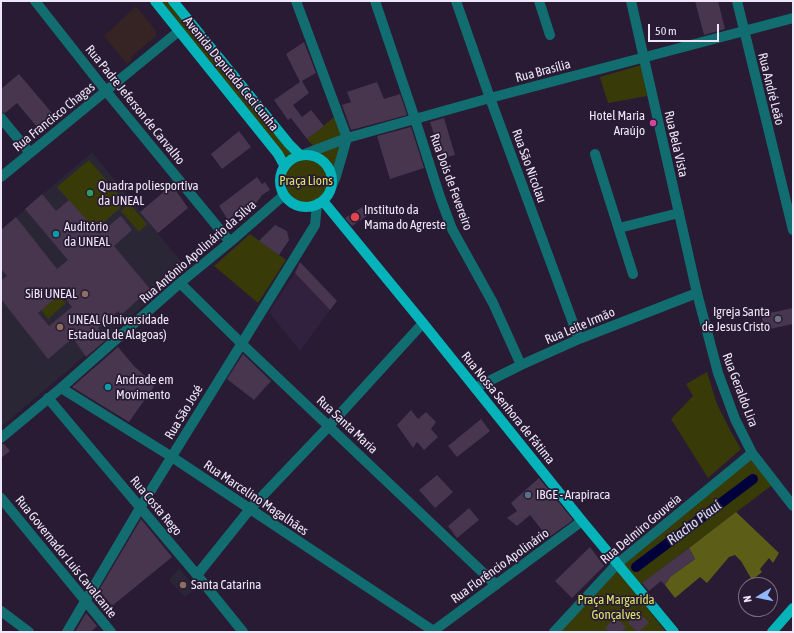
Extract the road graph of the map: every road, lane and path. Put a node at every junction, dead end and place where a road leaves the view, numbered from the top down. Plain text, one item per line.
1 (35, 1) edge
2 (154, 1) edge
3 (173, 1) edge
4 (296, 1) edge
5 (375, 1) edge
6 (456, 1) edge
7 (539, 1) edge
8 (631, 1) edge
9 (736, 1) edge
10 (793, 18) edge
11 (178, 31) junction
12 (743, 31) junction
13 (550, 35) dead end
14 (644, 58) junction
15 (106, 91) junction
16 (490, 98) junction
17 (1, 118) edge
18 (415, 119) junction
19 (347, 138) junction
20 (30, 153) junction
21 (595, 154) dead end
22 (301, 155) junction
23 (284, 166) junction
24 (1, 177) edge
25 (331, 188) junction
26 (284, 195) junction
27 (320, 203) junction
28 (679, 213) junction
29 (334, 214) junction
30 (315, 225) junction
31 (619, 228) junction
32 (793, 230) edge
33 (230, 242) junction
34 (633, 274) dead end
35 (180, 283) junction
36 (697, 294) junction
37 (423, 323) junction
38 (578, 340) junction
39 (241, 343) junction
40 (521, 366) junction
41 (61, 388) junction
42 (475, 388) junction
43 (48, 398) junction
44 (329, 426) junction
45 (1, 438) edge
46 (752, 453) junction
47 (172, 457) junction
48 (1, 498) edge
49 (793, 506) edge
50 (140, 508) junction
51 (250, 509) junction
52 (582, 521) junction
53 (617, 564) junction
54 (197, 575) junction
55 (496, 585) junction
56 (85, 601) junction
57 (793, 608) edge
58 (1, 611) edge
59 (29, 632) edge
60 (67, 632) edge
61 (111, 632) edge
62 (243, 632) edge
63 (434, 632) edge
64 (554, 632) edge
65 (674, 632) edge
66 (772, 632) edge

1 - 15 street, Rua Padre Jeferson de Carvalho
2 - 11 main road, Avenida Deputada Ceci Cunha
3 - 22 main road, Avenida Deputada Ceci Cunha
4 - 19 street
5 - 18 street, Rua Dois de Fevereiro
6 - 16 street, Rua São Nicolau
7 - 13 street
8 - 14 street, Rua Bela Vista
9 - 12 street, Rua André Leão
10 - 12 street, Rua Brasília
11 - 15 street, Rua Francisco Chagas
11 - 23 main road, Avenida Deputada Ceci Cunha
12 - 14 street, Rua Brasília
12 - 32 street, Rua André Leão
14 - 16 street, Rua Brasília
14 - 28 street, Rua Bela Vista
15 - 20 street, Rua Francisco Chagas
15 - 33 street, Rua Padre Jeferson de Carvalho
16 - 18 street, Rua Brasília
16 - 38 street, Rua São Nicolau
17 - 20 street
18 - 19 street, Rua Brasília
18 - 40 street, Rua Dois de Fevereiro
19 - 22 street, Rua Brasília
19 - 25 street
20 - 24 street, Rua Francisco Chagas
21 - 31 street
22 - 23 main road
22 - 25 main road
23 - 26 main road
25 - 27 main road
26 - 27 main road
26 - 33 street, Rua Antônio Apolinário da Silva
27 - 29 main road, Rua Nossa Senhora de Fátima
27 - 30 street, Rua São José
28 - 31 street
28 - 36 street, Rua Bela Vista
29 - 30 street
29 - 37 main road, Rua Nossa Senhora de Fátima
30 - 39 street, Rua São José
31 - 34 street
33 - 35 street, Rua Antônio Apolinário da Silva
35 - 39 street, Rua Santa Maria
35 - 41 street, Rua Antônio Apolinário da Silva
36 - 38 street, Rua Leite Irmão
36 - 46 street, Rua Geraldo Lira
37 - 42 main road, Rua Nossa Senhora de Fátima
37 - 44 street
38 - 40 street, Rua Leite Irmão
39 - 44 street, Rua Santa Maria
39 - 47 street, Rua São José
40 - 42 street, Rua Leite Irmão
41 - 43 street, Rua Antônio Apolinário da Silva
41 - 47 street, Rua Marcelino Magalhães
42 - 52 main road, Rua Nossa Senhora de Fátima
43 - 45 street, Rua Antônio Apolinário da Silva
43 - 50 street, Rua Costa Rego
44 - 51 street
44 - 55 street, Rua Santa Maria
46 - 49 street, Rua Geraldo Lira
46 - 53 street, Rua Delmiro Gouveia
47 - 50 street, Rua São José
47 - 51 street, Rua Marcelino Magalhães
48 - 56 street, Rua Governador Luís Cavalcante
50 - 54 street, Rua Costa Rego
50 - 56 street, Rua São José
51 - 54 street
51 - 63 street, Rua Marcelino Magalhães
52 - 53 main road, Rua Nossa Senhora de Fátima
52 - 55 street, Rua Florêncio Apolinário
53 - 64 street, Rua Delmiro Gouveia
53 - 65 main road, Rua Nossa Senhora de Fátima
54 - 62 street, Rua Costa Rego
55 - 63 street, Rua Florêncio Apolinário
56 - 60 street, Rua São José
56 - 61 street, Rua Governador Luís Cavalcante
57 - 66 main road
58 - 59 street

